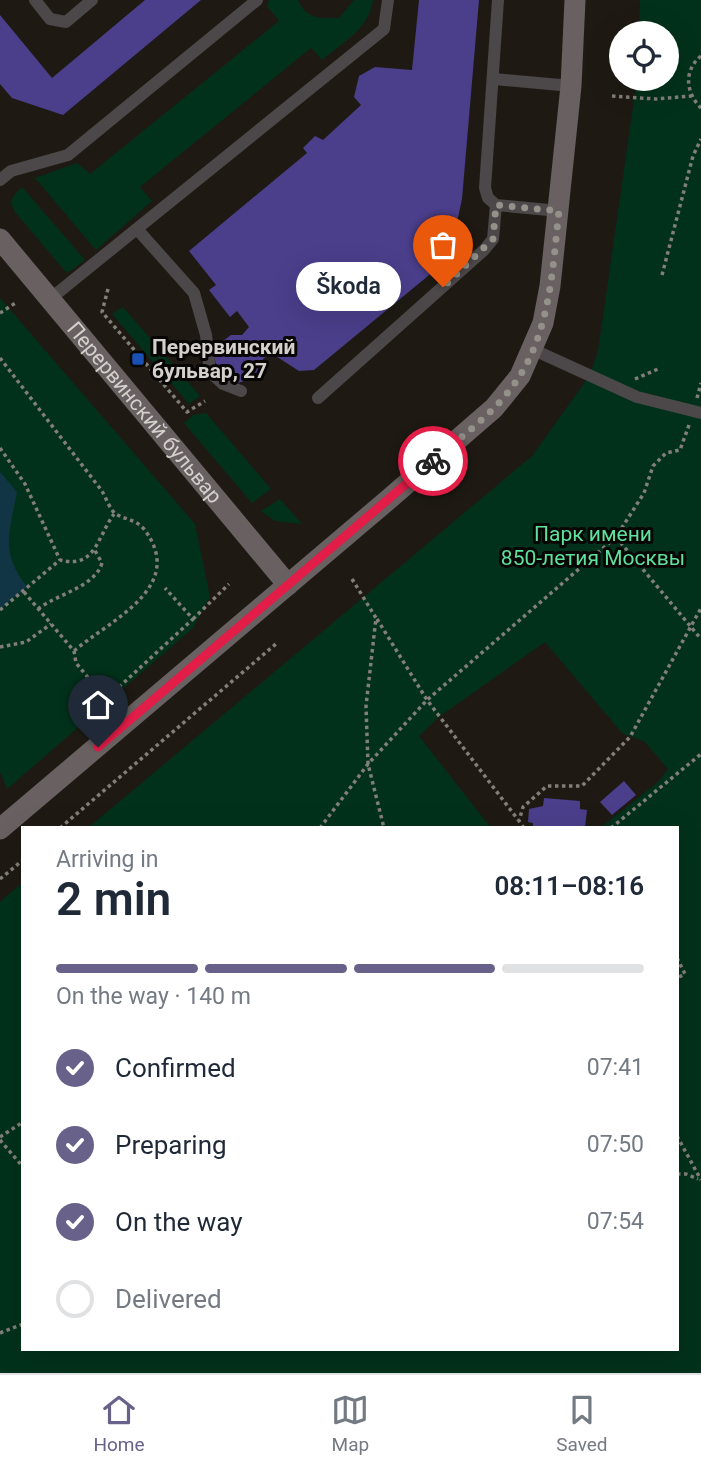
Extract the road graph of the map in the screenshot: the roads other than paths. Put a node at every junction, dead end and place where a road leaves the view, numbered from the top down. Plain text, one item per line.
1 (35, 0) edge
2 (92, 0) edge
3 (257, 0) edge
4 (388, 0) edge
5 (498, 0) edge
6 (575, 0) edge
7 (494, 79) junction
8 (571, 86) junction
9 (0, 180) edge
10 (496, 205) junction
11 (559, 211) junction
12 (137, 229) junction
13 (0, 239) edge
14 (50, 299) junction
15 (534, 349) junction
16 (241, 391) dead end
17 (318, 398) dead end
18 (697, 413) edge
19 (288, 585) junction
20 (0, 829) edge

1 - 2 lane
3 - 9 lane
4 - 12 lane
5 - 7 lane
6 - 8 main road
7 - 8 lane
7 - 10 lane
8 - 11 main road
10 - 11 lane
10 - 17 lane
11 - 15 main road
12 - 14 lane
12 - 16 lane
13 - 14 main road, Перервинский бульвар
14 - 19 main road, Перервинский бульвар
15 - 18 lane
15 - 19 main road
19 - 20 main road

